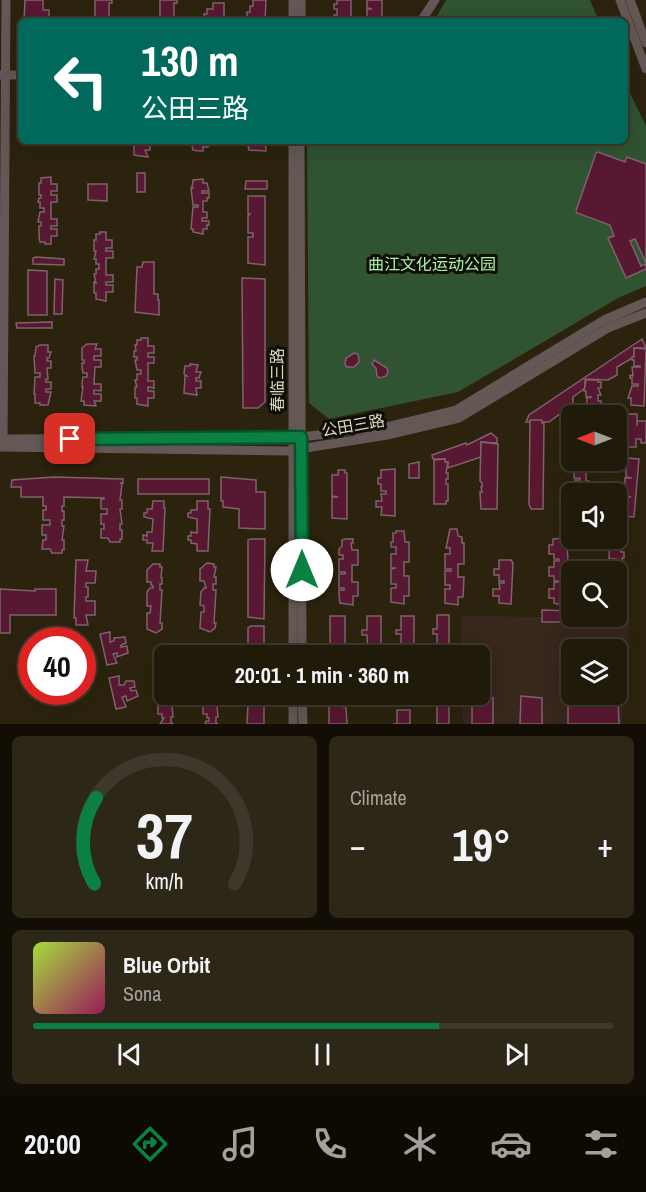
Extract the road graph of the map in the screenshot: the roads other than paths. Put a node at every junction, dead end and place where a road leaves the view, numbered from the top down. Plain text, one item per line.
1 (6, 0) edge
2 (293, 0) edge
3 (302, 0) edge
4 (435, 0) edge
5 (620, 0) edge
6 (630, 0) edge
7 (293, 18) edge
8 (301, 18) edge
9 (423, 18) edge
10 (627, 18) edge
11 (628, 21) edge
12 (646, 43) edge
13 (646, 69) edge
14 (3, 75) edge
15 (292, 144) edge
16 (300, 144) edge
17 (646, 302) edge
18 (646, 313) edge
19 (296, 437) junction
20 (2, 443) edge
21 (296, 450) junction
22 (293, 645) edge
23 (302, 645) edge
24 (293, 705) edge
25 (302, 705) edge
26 (293, 724) edge
27 (303, 724) edge

1 - 14 street
2 - 7 street
3 - 8 street
4 - 9 street
5 - 10 street
6 - 12 street
11 - 13 street
14 - 20 street
15 - 19 street, 春临三路
16 - 19 street, 春临三路
17 - 19 street, 公田三路
18 - 21 street, 公田三路
19 - 20 street, 公田三路
19 - 21 street, 春临三路
20 - 21 street, 公田三路
21 - 22 street, 春临三路
21 - 23 street, 春临三路
24 - 26 street
25 - 27 street

